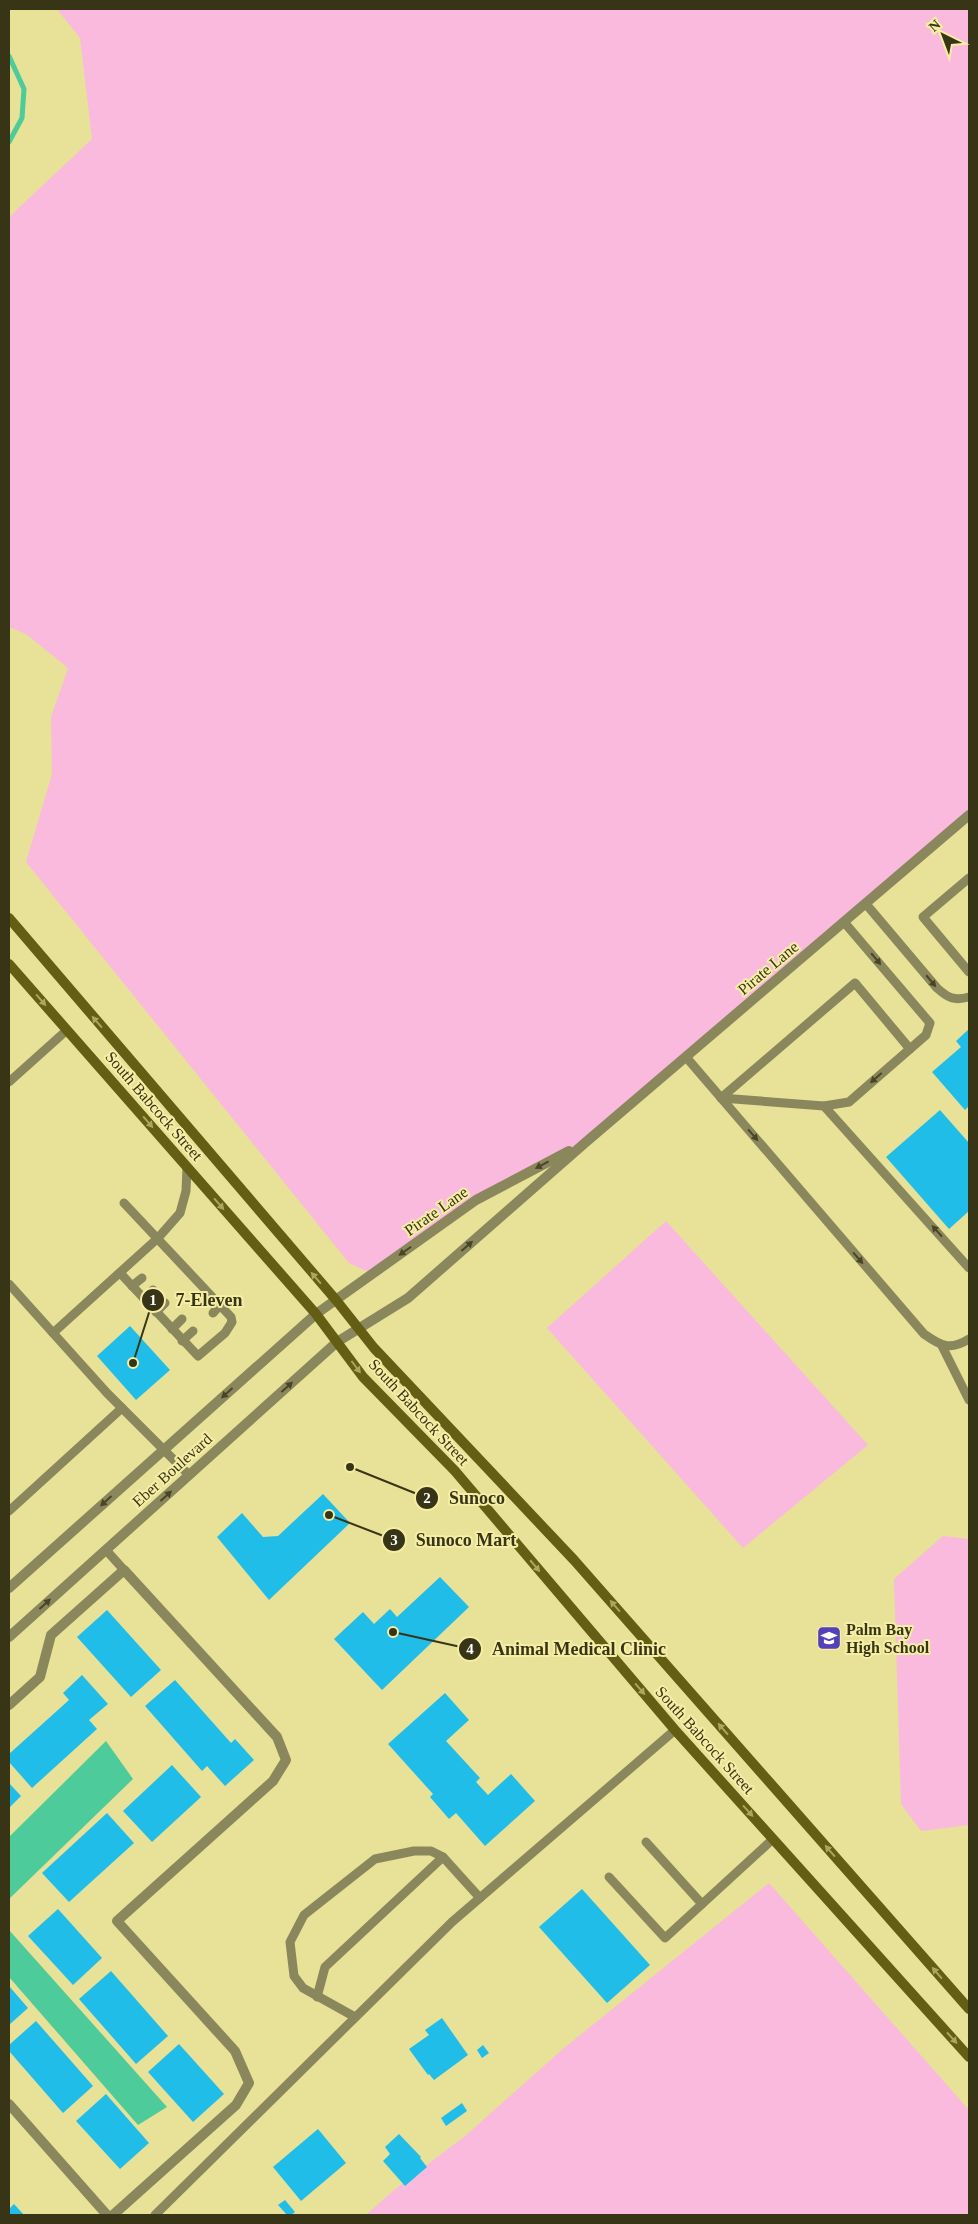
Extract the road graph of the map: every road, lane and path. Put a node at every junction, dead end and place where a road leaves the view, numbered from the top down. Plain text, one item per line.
1 (969, 815) edge
2 (969, 878) edge
3 (866, 904) junction
4 (9, 918) edge
5 (844, 922) junction
6 (9, 964) edge
7 (969, 972) edge
8 (969, 997) edge
9 (67, 1030) junction
10 (910, 1049) junction
11 (686, 1057) junction
12 (9, 1082) edge
13 (721, 1098) junction
14 (824, 1106) junction
15 (586, 1142) junction
16 (187, 1167) junction
17 (124, 1203) dead end
18 (158, 1238) junction
19 (969, 1268) edge
20 (120, 1273) junction
21 (142, 1278) dead end
22 (9, 1284) edge
23 (132, 1286) junction
24 (153, 1290) dead end
25 (144, 1299) junction
26 (336, 1300) junction
27 (165, 1303) dead end
28 (220, 1305) junction
29 (156, 1312) junction
30 (213, 1314) dead end
31 (316, 1314) junction
32 (182, 1319) dead end
33 (172, 1329) junction
34 (359, 1329) junction
35 (192, 1331) dead end
36 (53, 1333) junction
37 (969, 1339) edge
38 (182, 1341) junction
39 (337, 1342) junction
40 (942, 1346) junction
41 (969, 1400) edge
42 (122, 1408) junction
43 (163, 1450) junction
44 (189, 1475) junction
45 (9, 1511) edge
46 (106, 1550) junction
47 (124, 1570) junction
48 (9, 1588) edge
49 (9, 1637) edge
50 (9, 1705) edge
51 (675, 1730) junction
52 (774, 1839) junction
53 (646, 1842) dead end
54 (443, 1857) junction
55 (608, 1877) dead end
56 (480, 1898) junction
57 (702, 1904) junction
58 (317, 1997) junction
59 (969, 2009) edge
60 (356, 2017) junction
61 (969, 2057) edge
62 (9, 2104) edge
63 (107, 2215) edge
64 (113, 2215) edge
65 (155, 2215) edge

1 - 3 street, Pirate Lane
2 - 7 lane
3 - 5 street, Pirate Lane
3 -> 8 lane
26 -> 4 main road, South Babcock Street
5 -> 10 lane
5 - 11 street, Pirate Lane
6 -> 9 main road, South Babcock Street
9 - 12 lane
9 -> 16 main road, South Babcock Street
10 - 13 lane
10 -> 14 lane
11 - 13 lane
11 - 15 street, Pirate Lane
13 - 14 lane
13 -> 40 lane
19 -> 14 lane
15 -> 26 street, Pirate Lane
34 -> 15 street, Pirate Lane
16 - 18 lane
16 -> 31 main road, South Babcock Street
17 - 18 lane
18 - 20 lane
18 - 28 lane
20 - 23 lane
20 - 36 lane
21 - 23 lane
22 - 36 lane
23 - 25 lane
24 - 25 lane
25 - 29 lane
26 - 31 street, Eber Boulevard
26 - 34 main road, South Babcock Street
27 - 29 lane
28 - 30 lane
28 - 38 lane
29 - 33 lane
31 - 39 main road, South Babcock Street
31 -> 43 street, Eber Boulevard
32 - 33 lane
33 - 38 lane
34 - 39 street, Eber Boulevard
59 -> 34 main road, South Babcock Street
35 - 38 lane
36 - 42 lane
37 - 40 lane
44 -> 39 street, Eber Boulevard
39 -> 51 main road, South Babcock Street
40 - 41 lane
42 - 43 lane
42 - 45 lane
43 - 44 lane
43 -> 48 street, Eber Boulevard
46 -> 44 street, Eber Boulevard
46 - 47 lane
49 -> 46 street, Eber Boulevard
47 - 50 street
47 - 64 street
51 -> 52 main road, South Babcock Street
51 - 56 lane
52 - 57 lane
52 -> 61 main road, South Babcock Street
53 - 57 lane
54 - 56 lane
54 - 58 lane
54 - 58 lane
55 - 57 lane
56 - 60 lane
58 - 60 lane
60 - 65 lane
62 - 63 street

